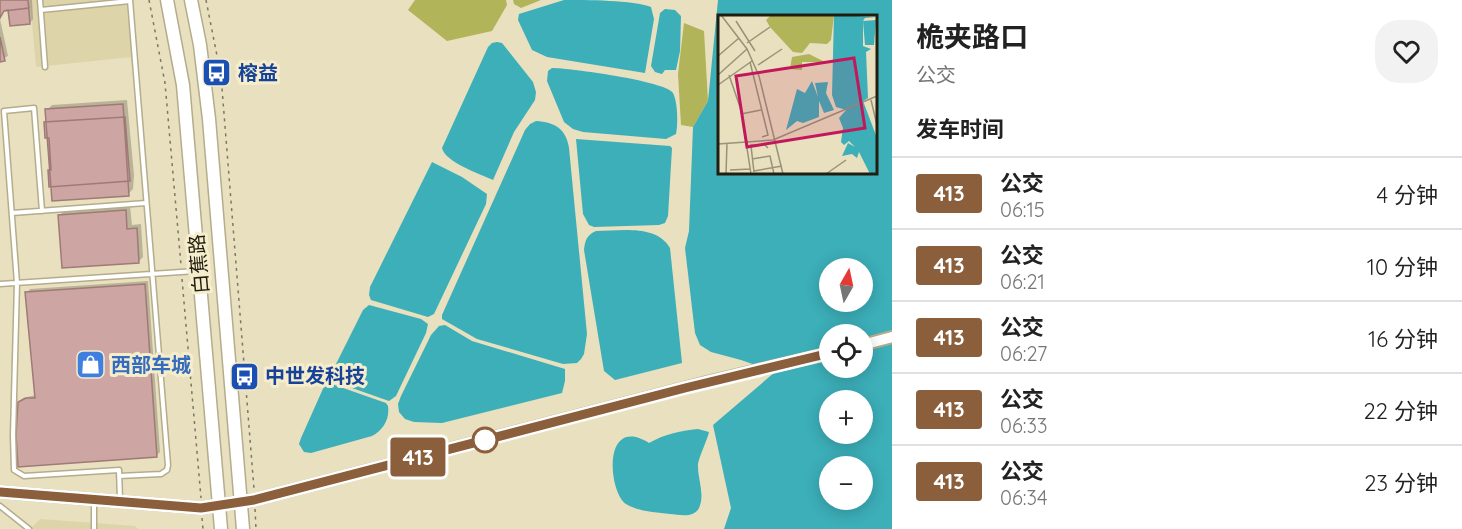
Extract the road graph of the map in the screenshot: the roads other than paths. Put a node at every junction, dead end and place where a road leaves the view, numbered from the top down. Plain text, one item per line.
1 (40, 0) edge
2 (130, 0) edge
3 (167, 0) edge
4 (191, 0) edge
5 (41, 10) junction
6 (45, 67) dead end
7 (146, 203) junction
8 (42, 211) junction
9 (12, 213) junction
10 (200, 271) junction
11 (152, 274) junction
12 (16, 283) junction
13 (0, 284) edge
14 (892, 337) edge
15 (873, 342) edge
16 (819, 356) edge
17 (119, 476) junction
18 (0, 492) edge
19 (94, 499) junction
20 (120, 501) junction
21 (241, 502) junction
22 (0, 506) edge
23 (219, 506) junction
24 (29, 529) edge
25 (94, 529) edge
26 (221, 529) edge
27 (243, 529) edge

1 - 5 lane
2 - 5 lane
2 - 7 lane
3 - 10 main road, 白蕉路
4 - 21 main road, 白蕉路
5 - 6 lane
7 - 8 lane
7 - 11 lane
8 - 9 lane
8 - 9 lane
9 - 12 lane
10 - 11 lane
10 - 23 main road, 白蕉路
11 - 12 lane
11 - 17 lane
12 - 13 lane
12 - 17 lane
14 - 15 street
16 - 21 street
17 - 20 lane
18 - 19 street
19 - 20 street
19 - 25 lane
20 - 23 street
21 - 23 street
21 - 27 main road, 白蕉路
22 - 24 lane
23 - 26 main road, 白蕉路

